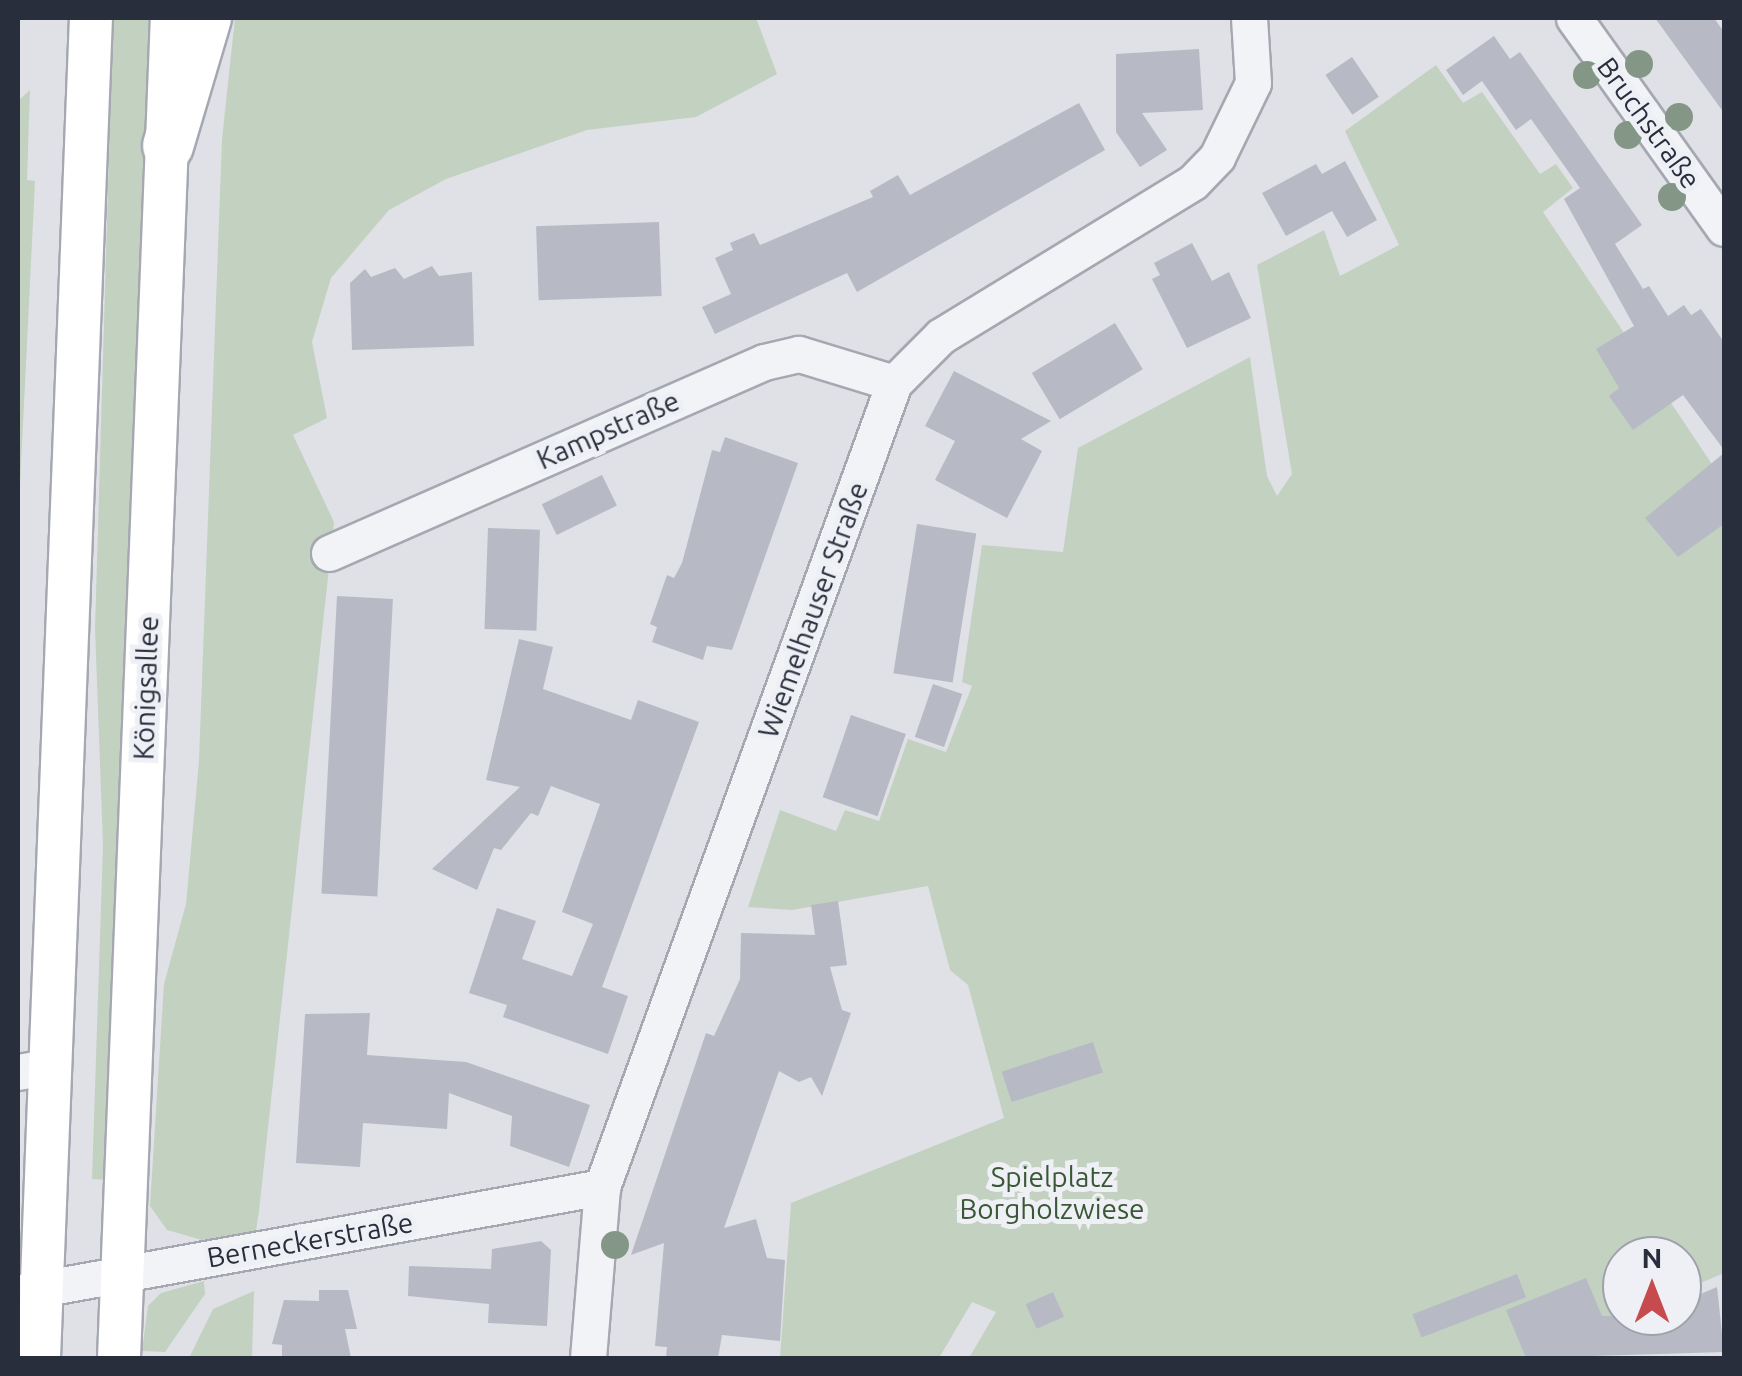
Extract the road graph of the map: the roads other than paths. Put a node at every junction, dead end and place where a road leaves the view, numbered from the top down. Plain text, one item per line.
1 (91, 18) edge
2 (172, 18) edge
3 (206, 18) edge
4 (1249, 18) edge
5 (1574, 18) edge
6 (168, 146) junction
7 (1724, 228) edge
8 (894, 384) junction
9 (328, 553) dead end
10 (35, 1069) edge
11 (602, 1187) junction
12 (124, 1273) junction
13 (30, 1290) edge
14 (39, 1358) edge
15 (119, 1358) edge
16 (588, 1358) edge

1 - 10 main road
2 - 6 main road, Königsallee
3 - 6 highway
4 - 8 street, Wiemelhauser Straße
5 - 7 street, Bruchstraße
6 - 12 main road, Königsallee
8 - 9 street, Kampstraße
8 - 11 street, Wiemelhauser Straße
10 - 13 main road
11 - 12 street, Berneckerstraße
11 - 16 street, Wiemelhauser Straße
12 - 13 street, Berneckerstraße
12 - 15 main road, Königsallee
13 - 14 main road

